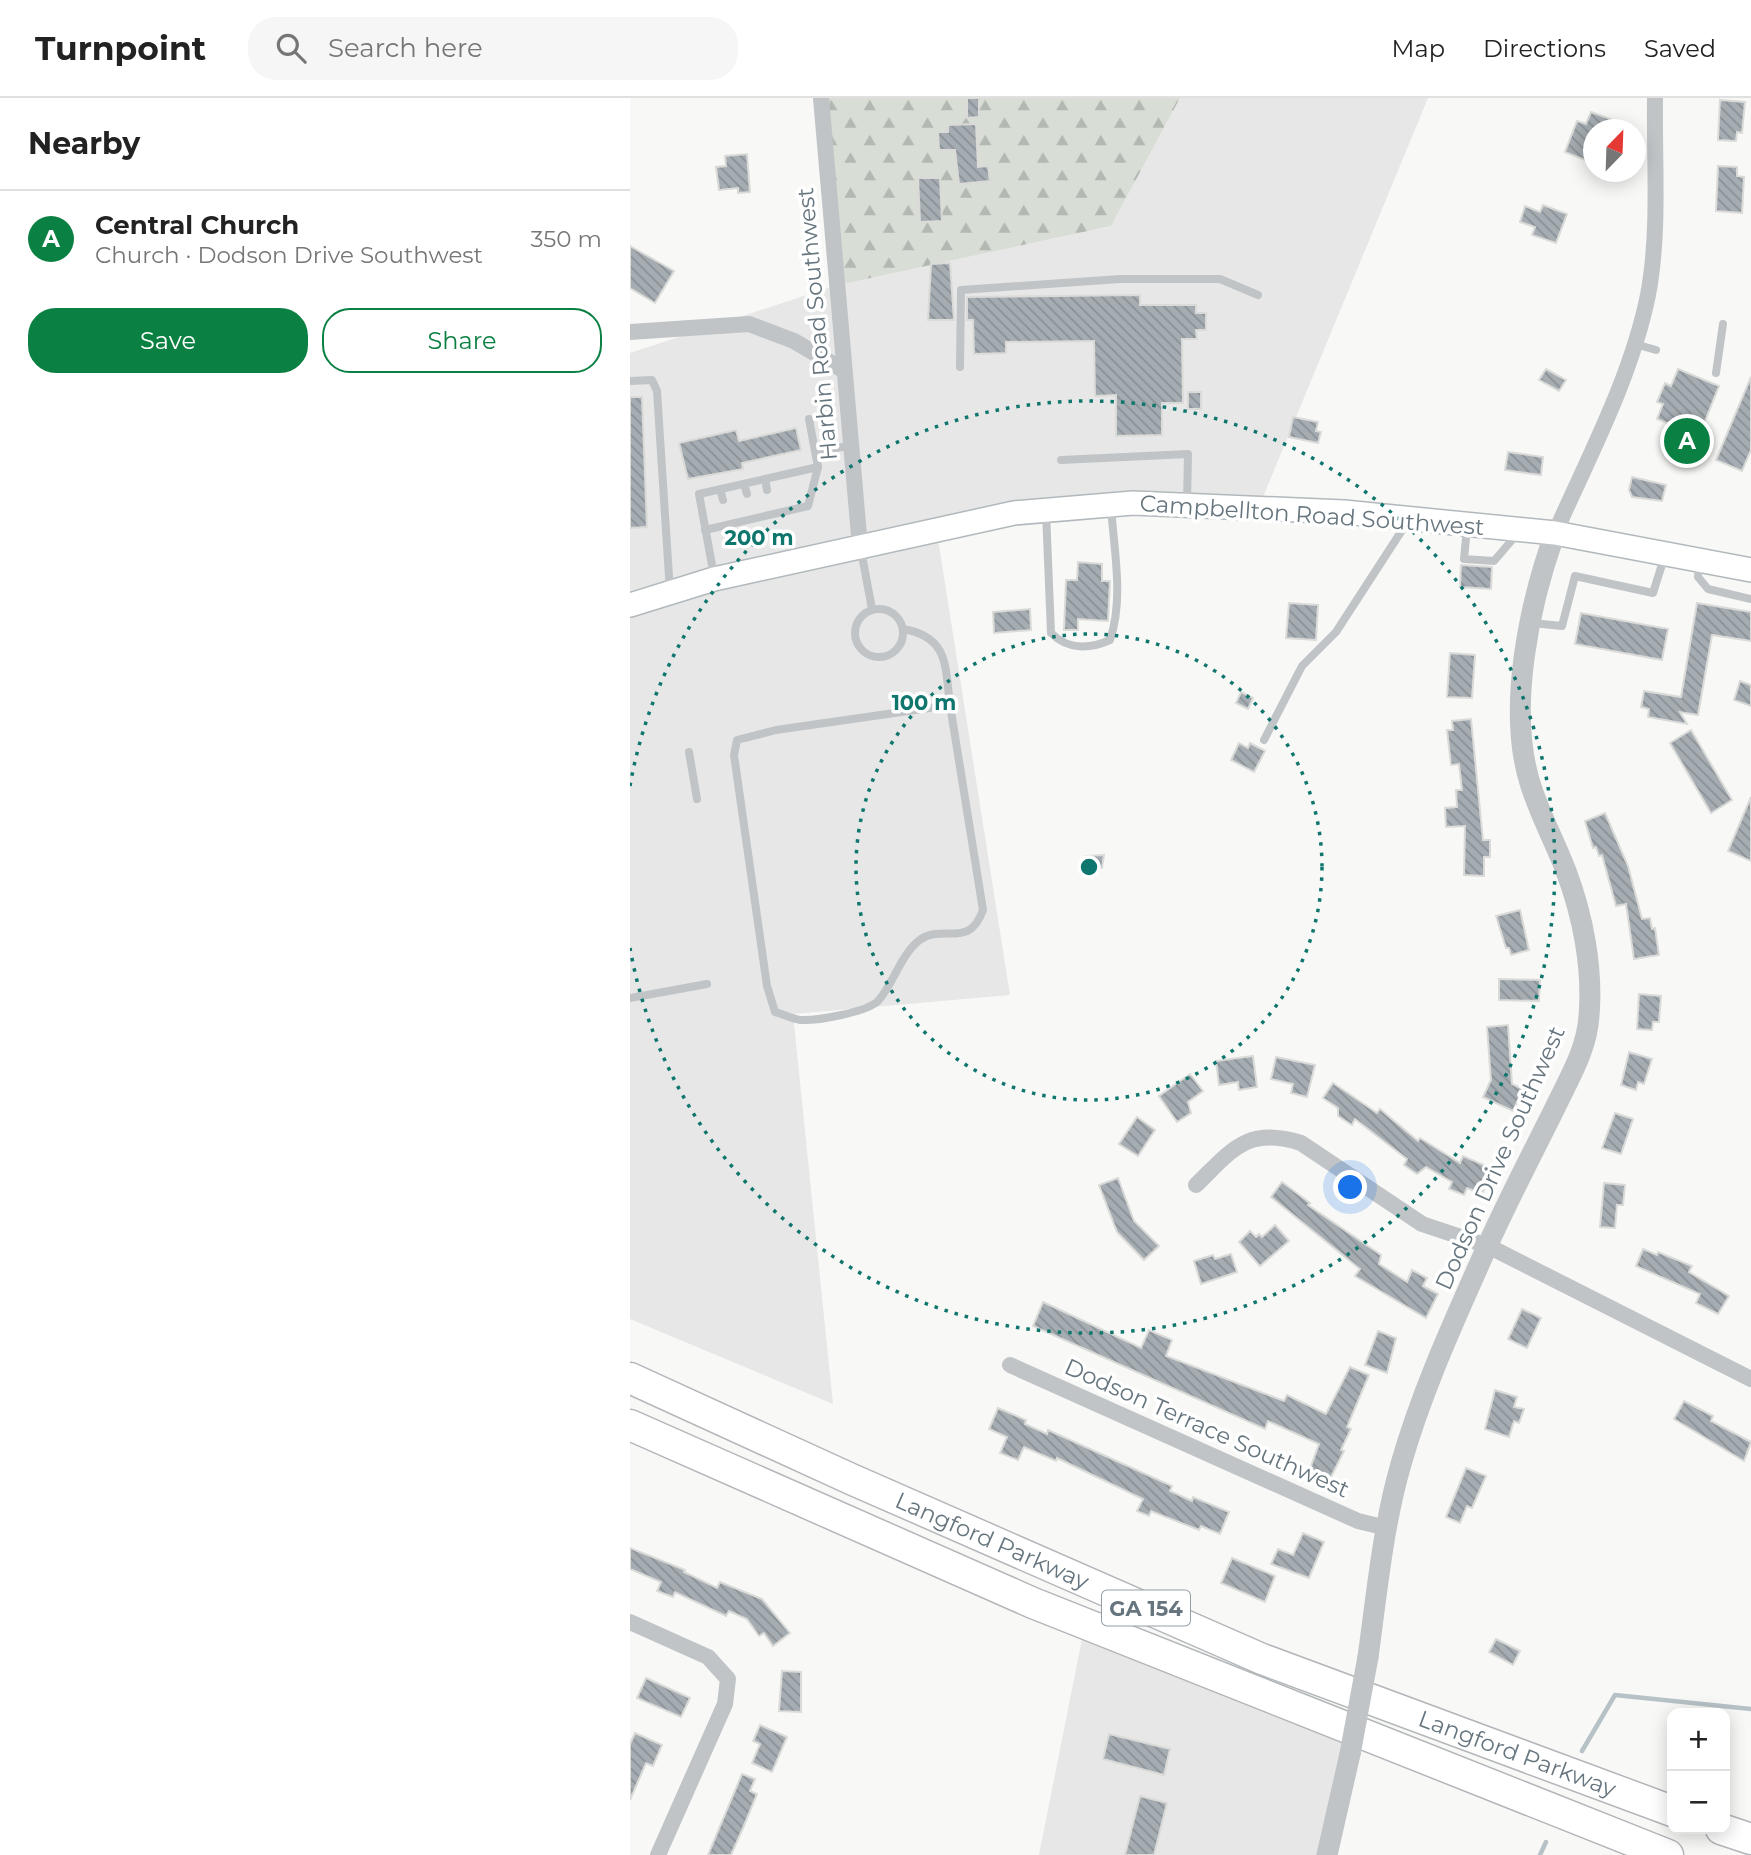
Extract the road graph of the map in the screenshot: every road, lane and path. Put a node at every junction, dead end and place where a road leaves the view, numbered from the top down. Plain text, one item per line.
1 (821, 98) edge
2 (1655, 98) edge
3 (1258, 295) dead end
4 (1723, 324) dead end
5 (630, 332) edge
6 (1635, 344) junction
7 (1656, 349) dead end
8 (960, 367) dead end
9 (843, 370) junction
10 (1716, 373) dead end
11 (630, 381) edge
12 (809, 419) dead end
13 (849, 446) junction
14 (816, 451) junction
15 (1061, 460) dead end
16 (818, 467) junction
17 (765, 479) junction
18 (744, 484) junction
19 (720, 489) junction
20 (767, 489) dead end
21 (747, 494) dead end
22 (723, 500) dead end
23 (1111, 504) junction
24 (770, 505) dead end
25 (1187, 505) junction
26 (1046, 509) junction
27 (772, 514) junction
28 (1409, 519) junction
29 (1468, 525) junction
30 (705, 530) junction
31 (1521, 530) junction
32 (1555, 533) junction
33 (860, 547) junction
34 (1665, 554) junction
35 (1699, 560) junction
36 (1751, 570) edge
37 (714, 579) junction
38 (670, 593) junction
39 (1751, 599) edge
40 (630, 605) edge
41 (872, 609) junction
42 (1532, 623) junction
43 (903, 629) junction
44 (950, 705) junction
45 (1264, 740) dead end
46 (689, 752) dead end
47 (697, 799) dead end
48 (706, 984) dead end
49 (630, 998) edge
50 (1196, 1185) dead end
51 (1488, 1246) junction
52 (1010, 1365) dead end
53 (630, 1378) edge
54 (1751, 1379) edge
55 (630, 1425) edge
56 (1387, 1528) junction
57 (630, 1622) edge
58 (1667, 1809) edge
59 (1730, 1832) edge
60 (1751, 1839) edge
61 (658, 1855) edge
62 (1327, 1855) edge
63 (1668, 1855) edge

1 - 9 street, Harbin Road Southwest
2 - 6 street, Dodson Drive Southwest
3 - 8 lane
4 - 10 lane
5 - 9 street
6 - 7 lane
6 - 32 street, Dodson Drive Southwest
9 - 13 street, Harbin Road Southwest
11 - 38 lane
12 - 14 lane
13 - 14 lane
13 - 33 street, Harbin Road Southwest
14 - 16 lane
15 - 25 lane
16 - 17 lane
16 - 27 lane
17 - 18 lane
17 - 20 lane
18 - 19 lane
18 - 21 lane
19 - 22 lane
19 - 30 lane
23 - 25 main road, Campbellton Road Southwest
23 - 26 main road, Campbellton Road Southwest
23 - 26 lane
24 - 27 lane
25 - 28 main road, Campbellton Road Southwest
26 - 33 main road, Campbellton Road Southwest
27 - 30 lane
28 - 29 main road, Campbellton Road Southwest
28 - 45 lane
29 - 31 main road, Campbellton Road Southwest
29 - 31 lane
30 - 37 lane
31 - 32 main road, Campbellton Road Southwest
32 - 34 main road, Campbellton Road Southwest
32 - 42 street, Dodson Drive Southwest
33 - 37 main road, Campbellton Road Southwest
33 - 41 lane
34 - 35 main road, Campbellton Road Southwest
34 - 42 lane
35 - 36 main road, Campbellton Road Southwest
35 - 39 lane
37 - 38 main road, Campbellton Road Southwest
38 - 40 main road, Campbellton Road Southwest
41 - 43 lane
41 - 43 lane
42 - 51 street, Dodson Drive Southwest
43 - 44 lane
44 - 44 lane
46 - 47 lane
48 - 49 lane
50 - 51 street
51 - 54 street
51 - 56 street, Dodson Drive Southwest
52 - 56 street, Dodson Terrace Southwest
53 - 58 highway, Langford Parkway / GA 154
55 - 63 highway, Langford Parkway / GA 154
56 - 62 street, Dodson Drive Southwest, bridge
57 - 61 street
59 - 60 highway

